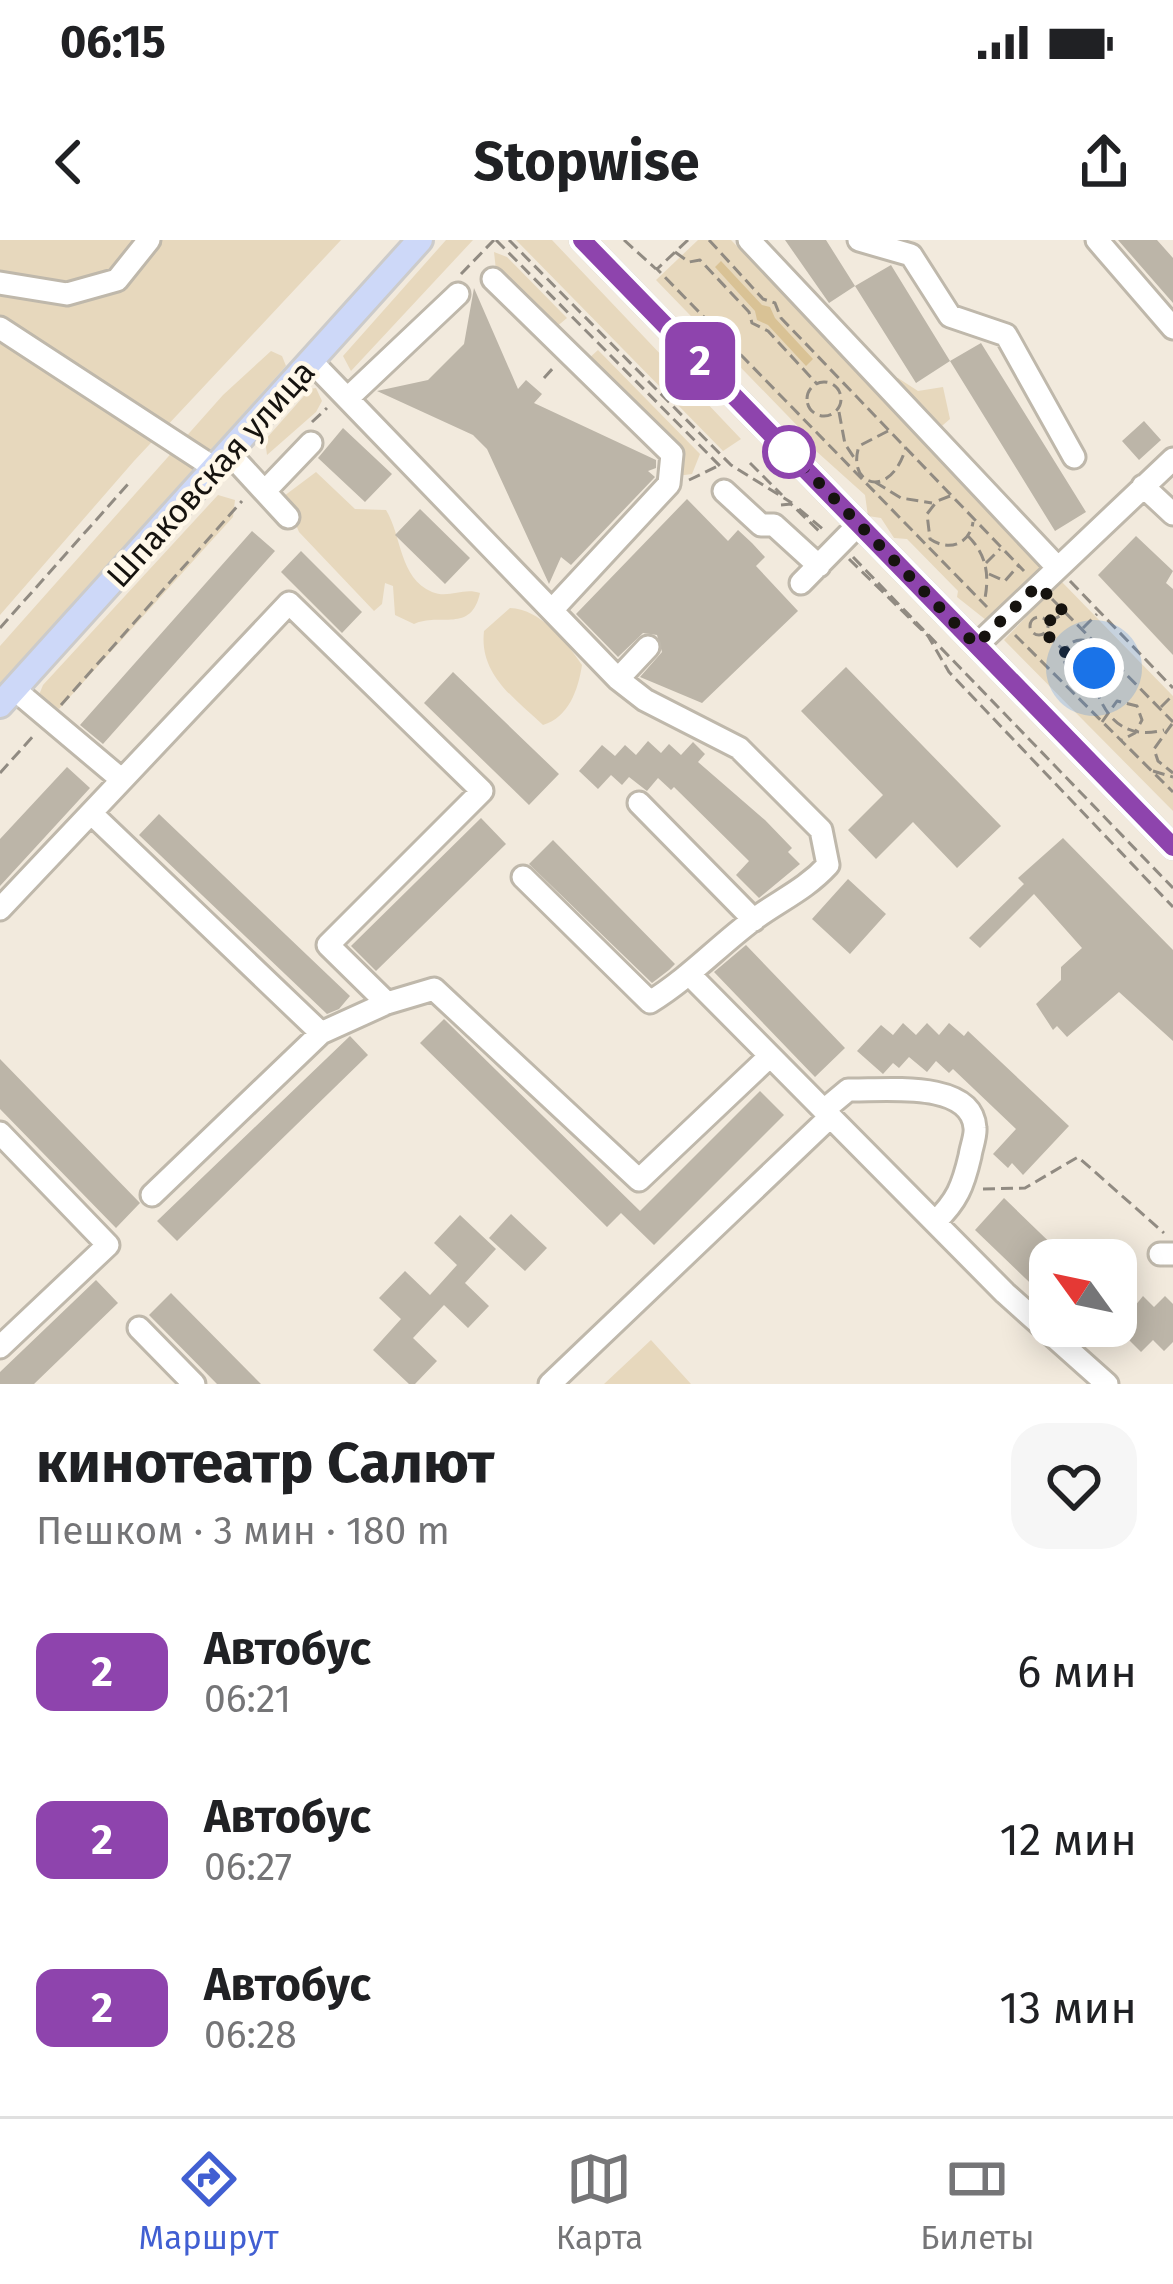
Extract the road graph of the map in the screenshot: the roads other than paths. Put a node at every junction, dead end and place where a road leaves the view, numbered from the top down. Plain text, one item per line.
1 (148, 240) edge
2 (420, 240) edge
3 (582, 240) edge
4 (749, 240) edge
5 (859, 240) edge
6 (1097, 240) edge
7 (493, 279) dead end
8 (0, 283) edge
9 (458, 286) road end
10 (0, 328) edge
11 (1173, 328) edge
12 (313, 363) junction
13 (345, 395) junction
14 (311, 434) road end
15 (1074, 457) dead end
16 (1173, 459) edge
17 (223, 462) junction
18 (1143, 485) junction
19 (261, 486) junction
20 (724, 491) dead end
21 (1173, 514) edge
22 (288, 517) dead end
23 (859, 524) junction
24 (819, 566) junction
25 (1057, 567) junction
26 (801, 583) dead end
27 (552, 610) junction
28 (976, 645) junction
29 (648, 647) dead end
30 (618, 679) junction
31 (7, 698) edge
32 (122, 780) junction
33 (639, 803) dead end
34 (92, 814) junction
35 (1173, 847) edge
36 (523, 878) dead end
37 (0, 909) edge
38 (754, 920) junction
39 (692, 976) junction
40 (387, 1003) junction
41 (320, 1033) junction
42 (770, 1056) junction
43 (826, 1113) junction
44 (0, 1133) edge
45 (152, 1195) dead end
46 (935, 1222) junction
47 (139, 1328) dead end
48 (0, 1347) edge
49 (194, 1384) edge
50 (550, 1384) edge
51 (1107, 1384) edge

1 - 8 street
2 - 12 main road, Шпаковская улица
3 - 23 street
4 - 25 street
5 - 15 street
6 - 11 street
7 - 27 street
9 - 13 street
10 - 17 street
12 - 13 street
12 - 17 main road, Шпаковская улица
13 - 27 street
14 - 19 street
16 - 18 street
17 - 19 street
17 - 31 main road, Шпаковская улица
18 - 21 street
18 - 25 street
19 - 22 street
20 - 24 street
23 - 24 street
23 - 28 street
24 - 26 street
25 - 28 street
27 - 30 street
28 - 35 street
29 - 30 street
30 - 38 street
31 - 32 street
32 - 34 street
32 - 40 street
33 - 38 street
34 - 37 street
34 - 41 street
36 - 39 street
38 - 39 street
39 - 42 street
40 - 41 street
40 - 42 street
41 - 45 street
42 - 43 street
43 - 46 street
43 - 46 street
43 - 50 street
44 - 48 street
46 - 51 street
47 - 49 street

